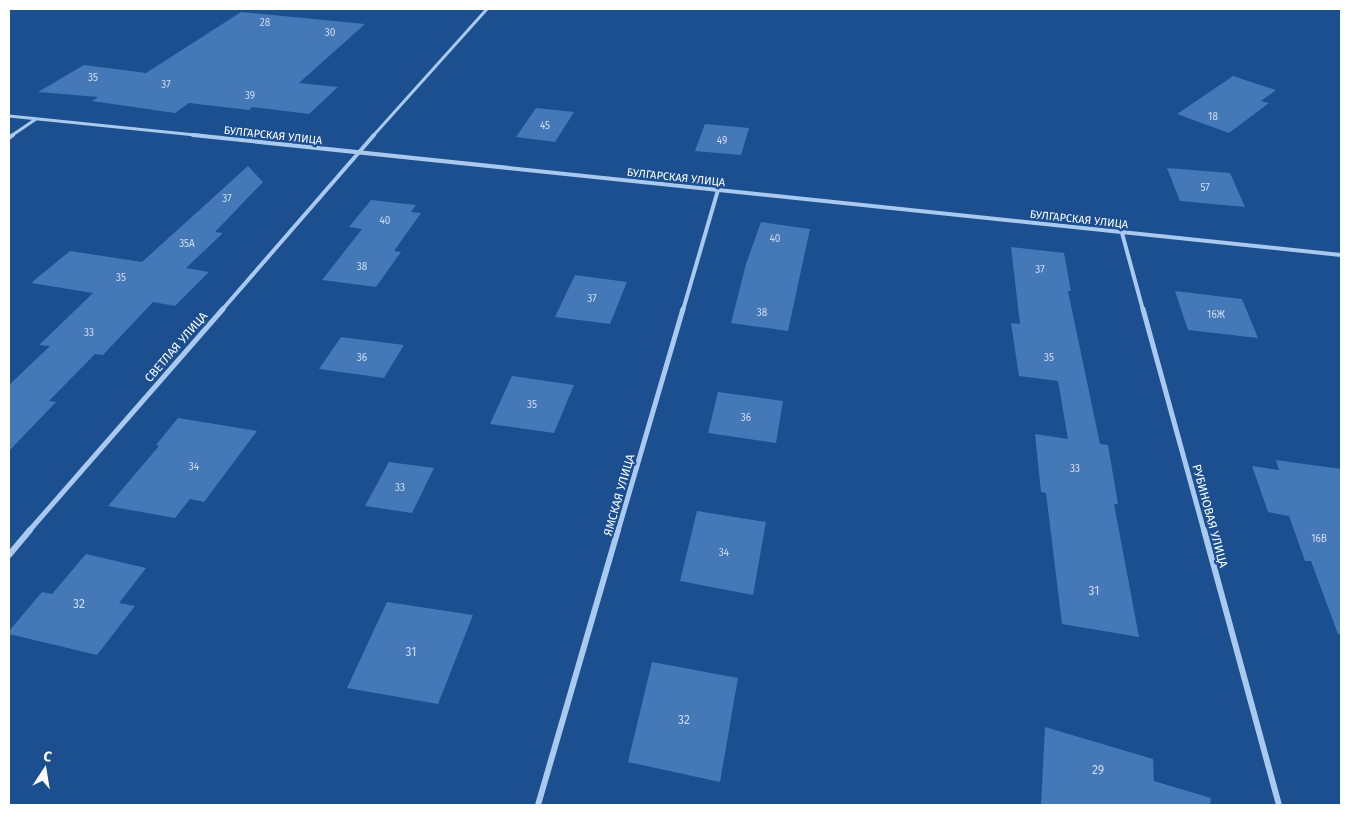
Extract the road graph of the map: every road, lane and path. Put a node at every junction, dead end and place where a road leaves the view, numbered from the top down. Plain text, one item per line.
1 (486, 9) edge
2 (9, 116) edge
3 (36, 119) junction
4 (9, 138) edge
5 (358, 153) junction
6 (718, 190) junction
7 (1122, 232) junction
8 (1341, 256) edge
9 (9, 555) edge
10 (538, 805) edge
11 (1278, 805) edge

1 - 5 street, СВЕТЛАЯ УЛИЦА
2 - 3 street, БУЛГАРСКАЯ УЛИЦА
3 - 4 street
3 - 5 street, БУЛГАРСКАЯ УЛИЦА
5 - 6 street, БУЛГАРСКАЯ УЛИЦА
5 - 9 street, СВЕТЛАЯ УЛИЦА
6 - 7 street, БУЛГАРСКАЯ УЛИЦА
6 - 10 street, ЯМСКАЯ УЛИЦА
7 - 8 street, БУЛГАРСКАЯ УЛИЦА
7 - 11 street, РУБИНОВАЯ УЛИЦА

